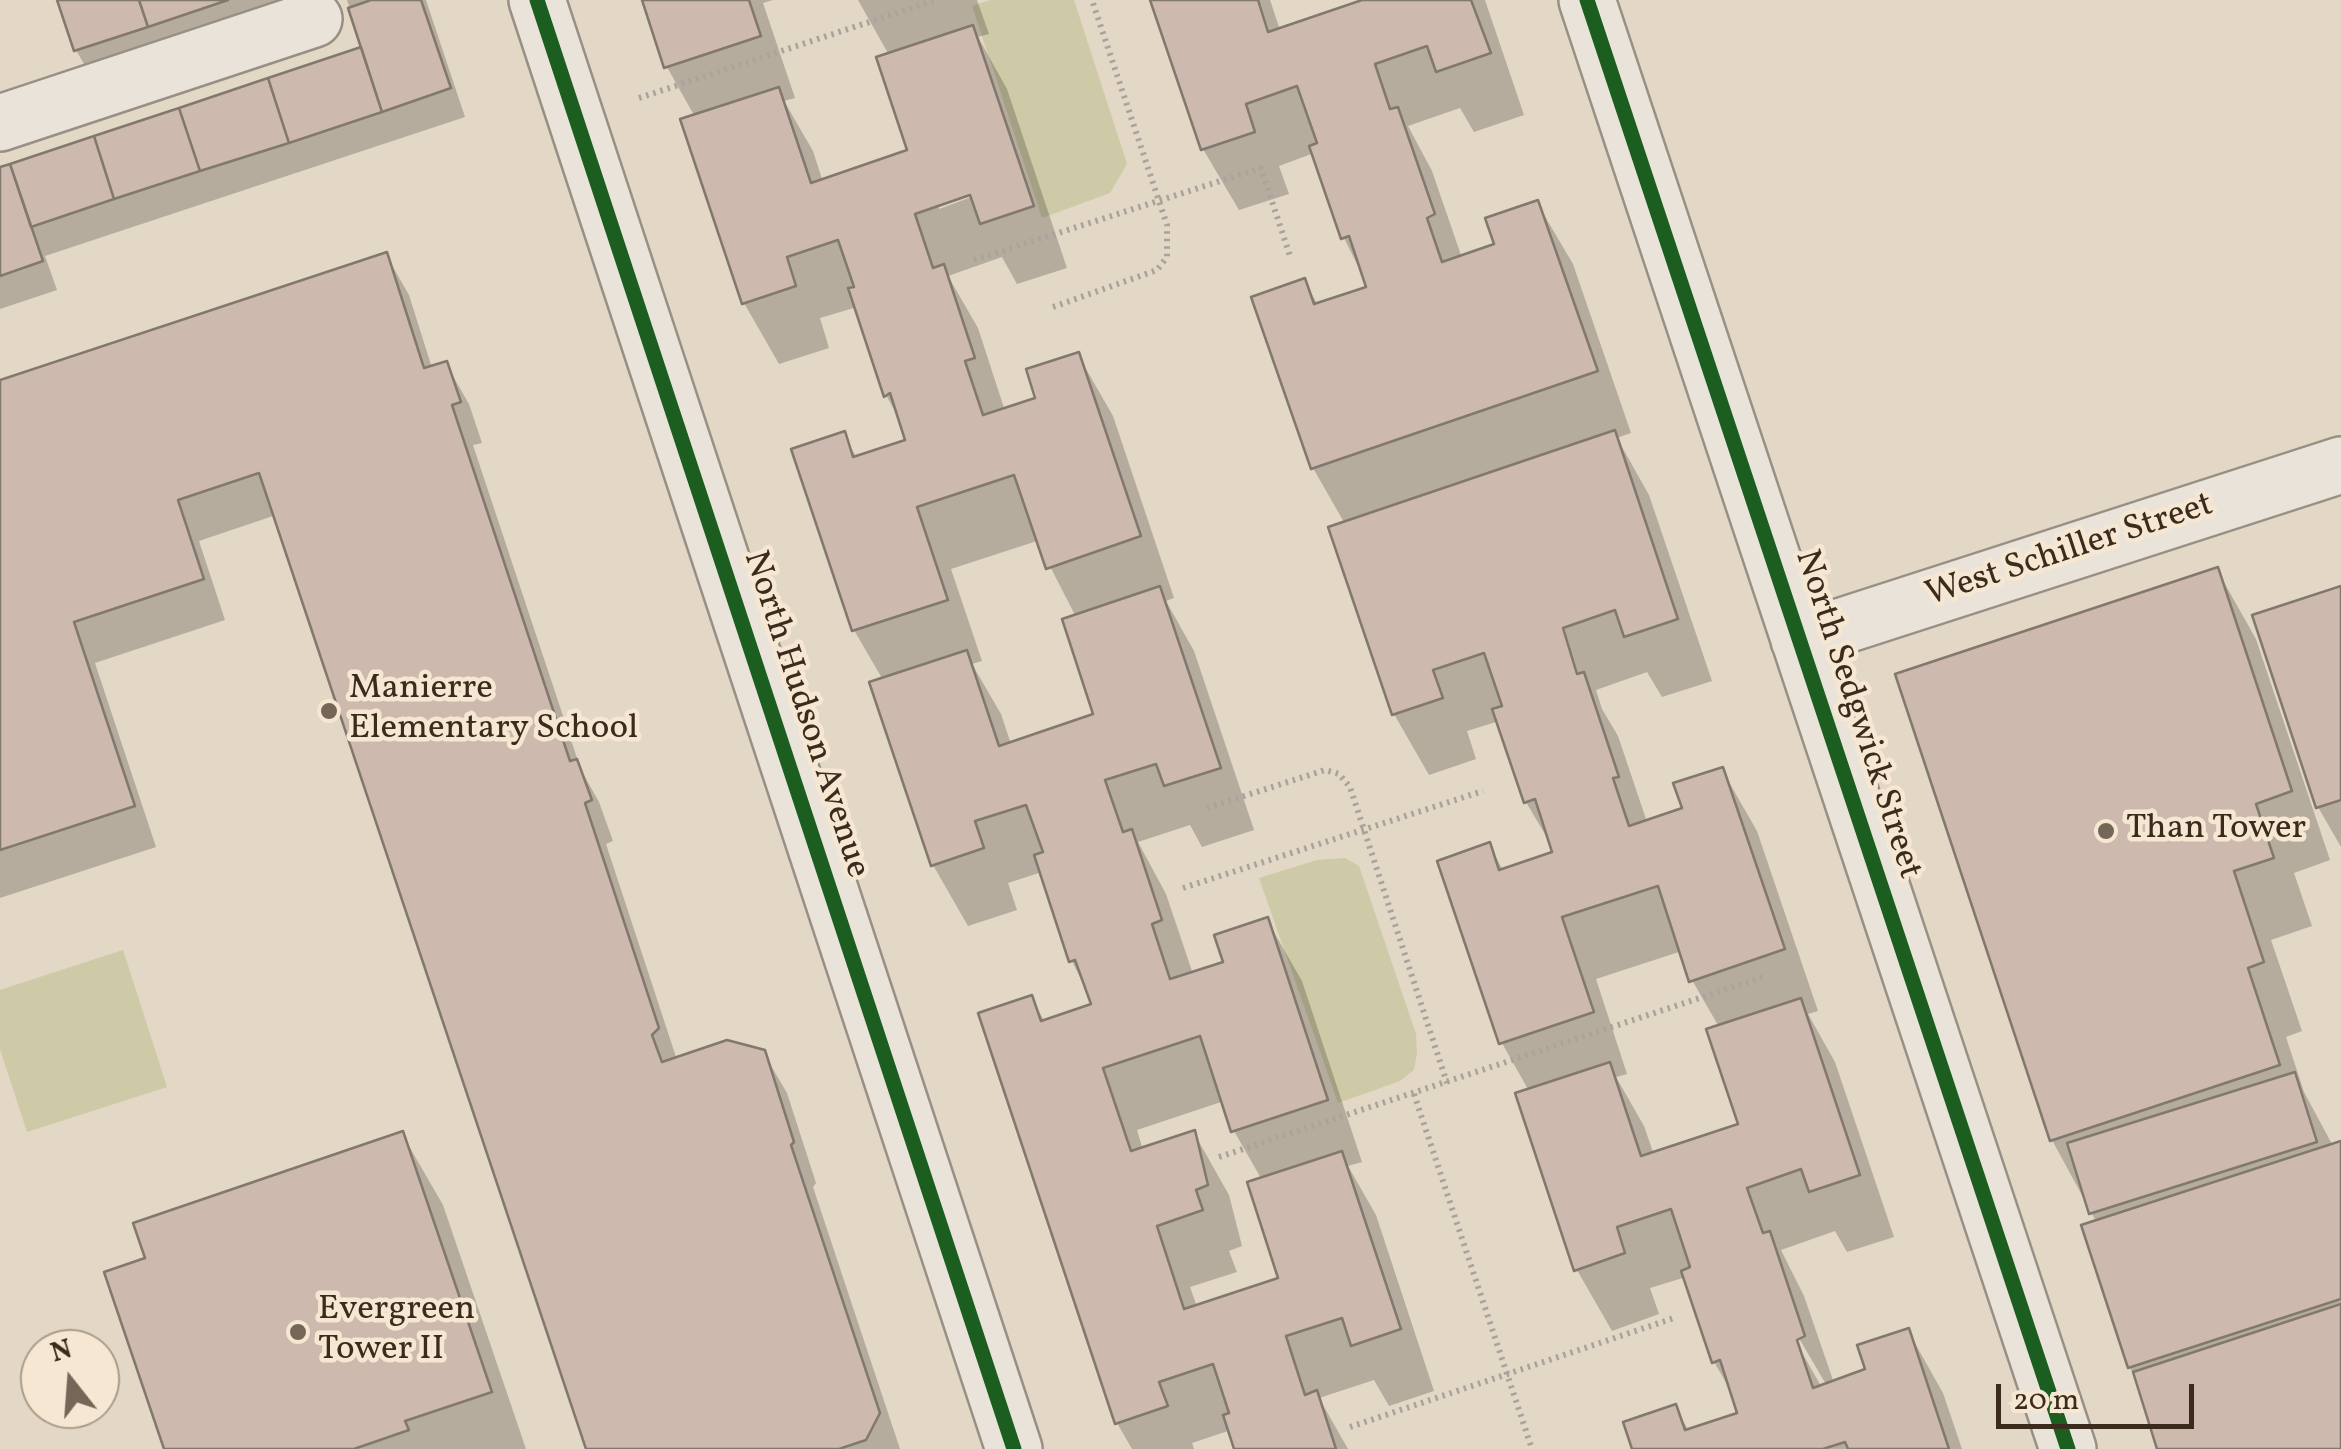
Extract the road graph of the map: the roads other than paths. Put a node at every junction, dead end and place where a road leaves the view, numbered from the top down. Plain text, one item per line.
1 (537, 0) edge
2 (1587, 0) edge
3 (314, 20) dead end
4 (0, 123) edge
5 (2341, 464) edge
6 (1800, 640) junction
7 (1014, 1449) edge
8 (2068, 1449) edge

1 - 7 street, North Hudson Avenue
2 - 6 street, North Sedgwick Street
3 - 4 street
5 - 6 street, West Schiller Street
6 - 8 street, North Sedgwick Street

